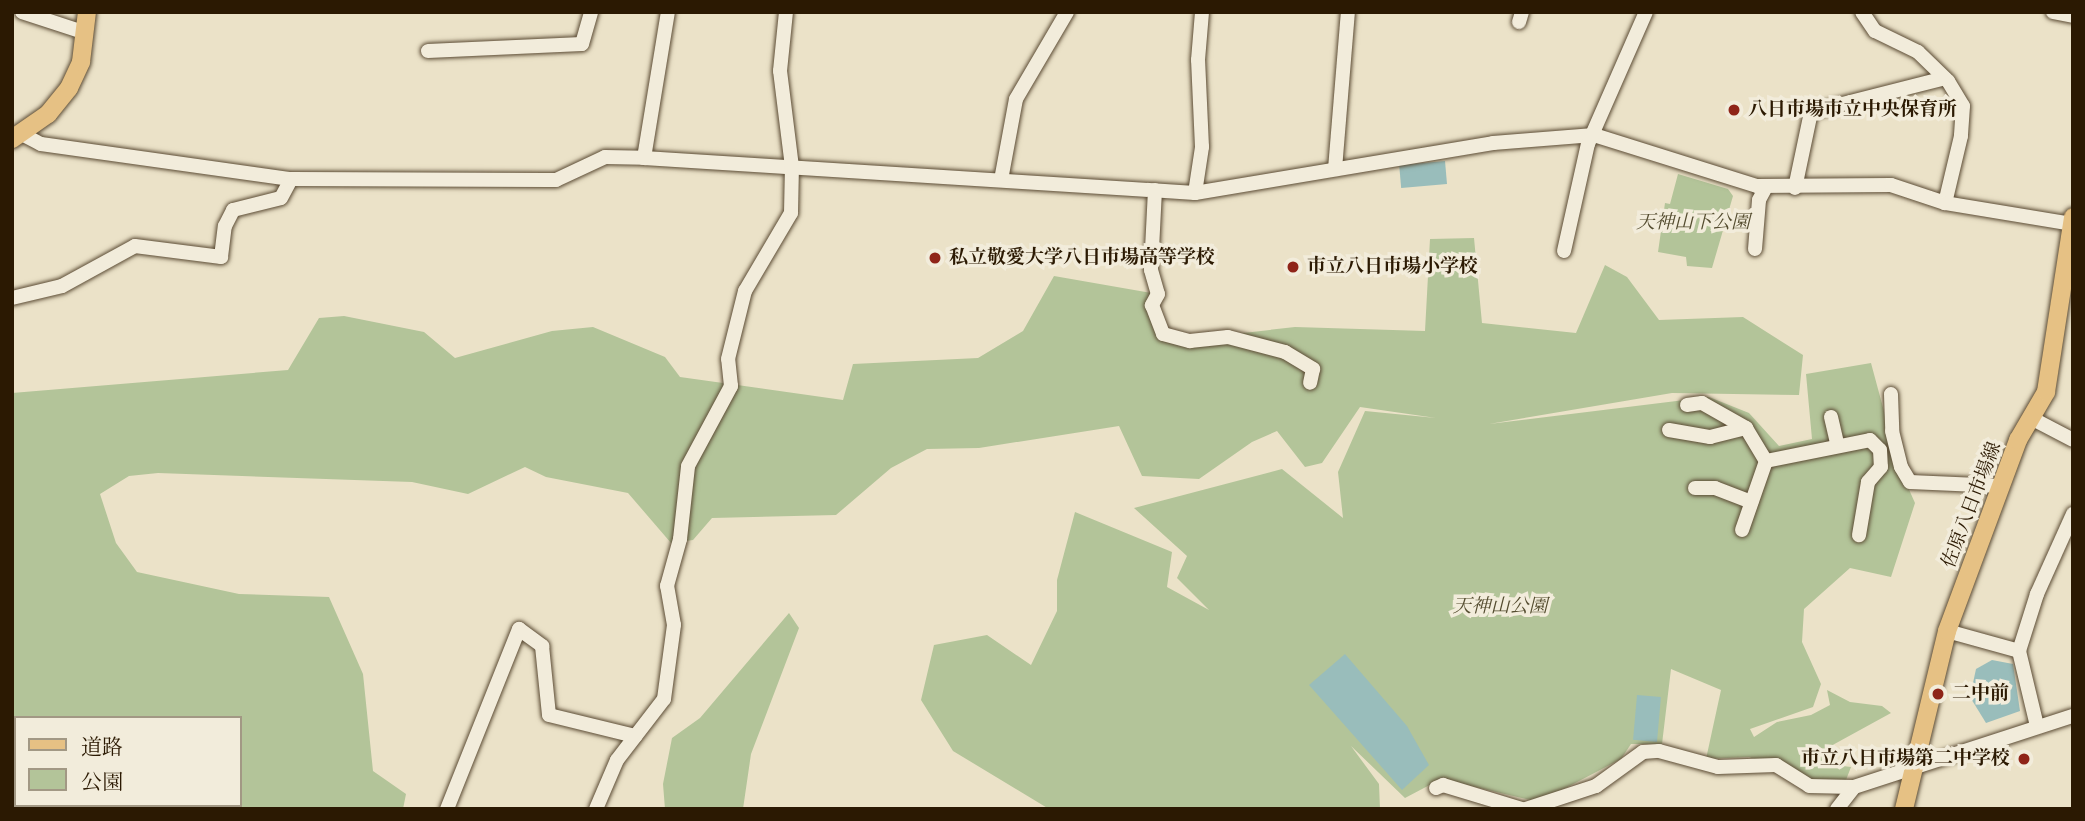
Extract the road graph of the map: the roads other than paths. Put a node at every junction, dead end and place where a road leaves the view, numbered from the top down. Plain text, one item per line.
1 (22, 12) edge
2 (87, 12) edge
3 (591, 12) edge
4 (668, 12) edge
5 (786, 12) edge
6 (1067, 12) edge
7 (1202, 12) edge
8 (1348, 12) edge
9 (1646, 12) edge
10 (1861, 12) edge
11 (2053, 12) edge
12 (2073, 16) edge
13 (86, 33) junction
14 (428, 51) dead end
15 (1945, 78) junction
16 (1594, 135) junction
17 (17, 137) edge
18 (644, 158) junction
19 (792, 167) junction
20 (1335, 169) junction
21 (291, 178) junction
22 (1001, 180) junction
23 (1766, 187) junction
24 (1795, 188) junction
25 (1156, 190) junction
26 (1195, 193) junction
27 (1945, 203) junction
28 (2072, 220) edge
29 (1755, 249) dead end
30 (1564, 251) dead end
31 (12, 298) edge
32 (1310, 383) dead end
33 (1891, 394) dead end
34 (1687, 405) dead end
35 (1831, 417) dead end
36 (2031, 418) junction
37 (1746, 428) junction
38 (1669, 430) dead end
39 (1892, 430) junction
40 (1870, 440) junction
41 (2073, 440) edge
42 (1837, 444) junction
43 (1766, 461) junction
44 (2001, 486) junction
45 (1695, 488) dead end
46 (1751, 502) junction
47 (2073, 514) edge
48 (1742, 530) dead end
49 (1859, 535) dead end
50 (1947, 631) junction
51 (2019, 651) junction
52 (2070, 720) edge
53 (2037, 726) junction
54 (635, 736) junction
55 (1910, 771) junction
56 (1854, 787) junction
57 (1436, 788) dead end
58 (447, 809) edge
59 (596, 809) edge
60 (1524, 809) edge
61 (1837, 809) edge
62 (1904, 809) edge

1 - 13 street
2 - 13 main road
3 - 14 street
4 - 18 street
5 - 19 street
6 - 22 street
7 - 26 street
8 - 20 street
9 - 16 street
10 - 15 street
11 - 12 street
13 - 17 main road
15 - 24 street
15 - 27 street
16 - 20 street
16 - 23 street
16 - 30 street
17 - 21 street
18 - 19 street
18 - 21 street
19 - 22 street
19 - 54 street
20 - 26 street
21 - 31 street
22 - 25 street
23 - 24 street
23 - 29 street
24 - 27 street
25 - 26 street
25 - 32 street
27 - 28 street
28 - 36 main road, 佐原八日市場線
33 - 39 street
34 - 37 street
35 - 42 street
36 - 41 street
36 - 44 main road, 佐原八日市場線
37 - 38 street
37 - 43 street
39 - 40 street
39 - 44 street
40 - 42 street
40 - 49 street
42 - 43 street
43 - 46 street
44 - 50 main road, 佐原八日市場線
45 - 46 street
46 - 48 street
47 - 51 street
50 - 51 street
50 - 55 main road, 佐原八日市場線
51 - 53 street
52 - 53 street
53 - 55 street
54 - 58 street
54 - 59 street
55 - 56 street
55 - 62 main road, 佐原八日市場線
56 - 60 street
56 - 61 street
57 - 60 street

